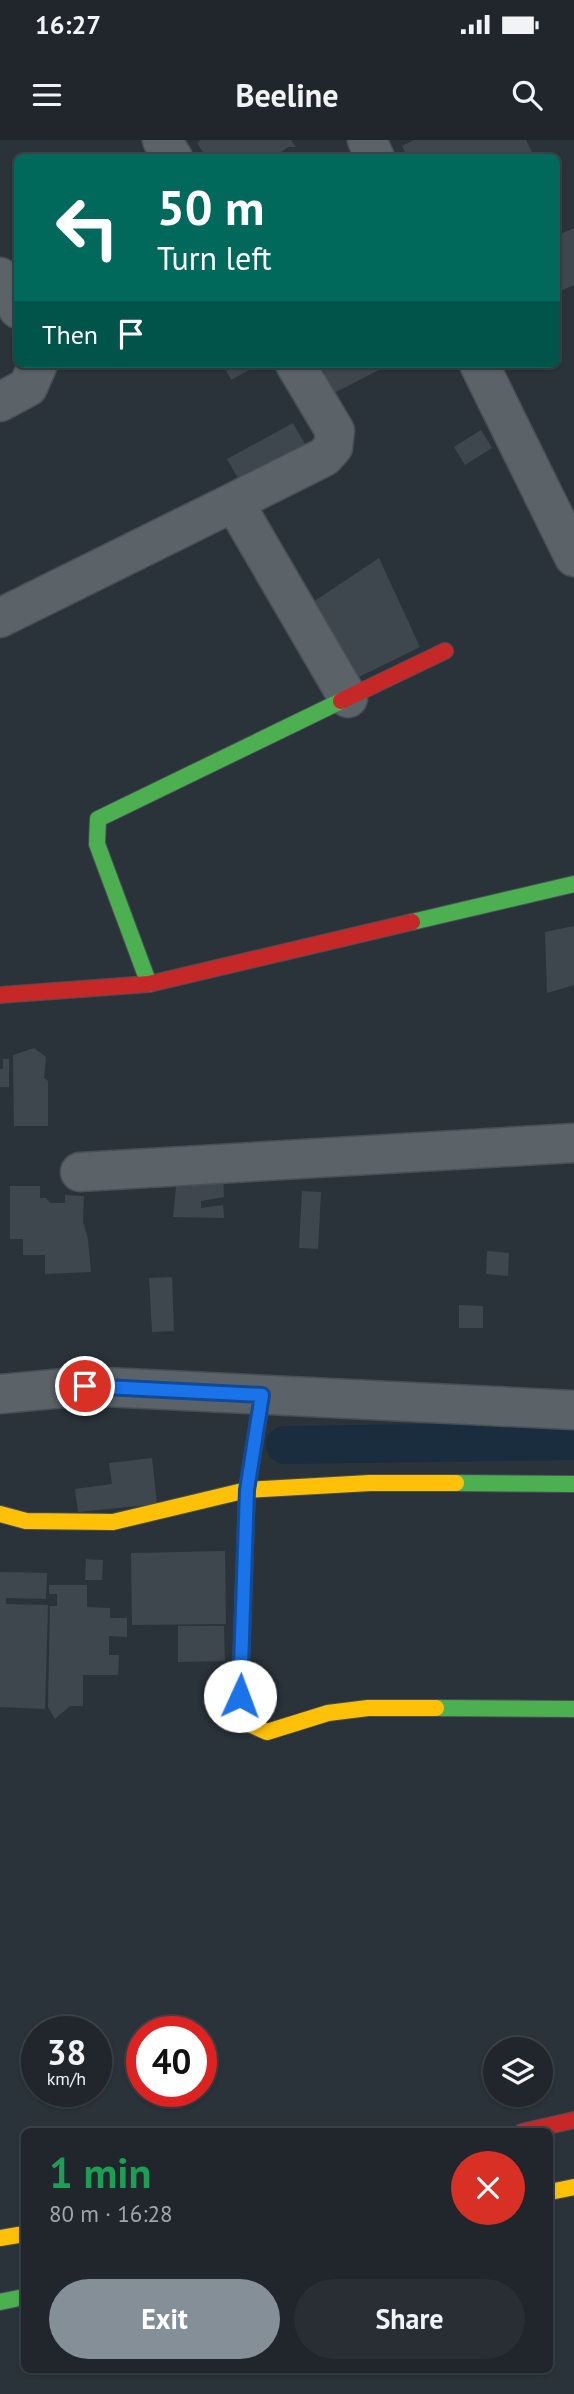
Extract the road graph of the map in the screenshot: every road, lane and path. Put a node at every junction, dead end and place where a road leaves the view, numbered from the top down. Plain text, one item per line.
1 (0, 277) edge
2 (14, 302) edge
3 (36, 368) edge
4 (297, 368) edge
5 (481, 368) edge
6 (0, 402) edge
7 (234, 502) junction
8 (574, 557) edge
9 (0, 618) edge
10 (444, 652) dead end
11 (348, 698) junction
12 (574, 884) edge
13 (149, 984) junction
14 (0, 995) edge
15 (574, 1143) edge
16 (80, 1172) dead end
17 (0, 1395) edge
18 (262, 1395) junction
19 (574, 1410) edge
20 (574, 1484) edge
21 (247, 1490) junction
22 (0, 1514) edge
23 (574, 1709) edge
24 (574, 2120) edge
25 (539, 2128) edge
26 (574, 2188) edge
27 (553, 2192) edge
28 (21, 2234) edge
29 (0, 2238) edge
30 (21, 2298) edge
31 (0, 2302) edge

1 - 2 street
3 - 6 street
4 - 7 street
5 - 8 street
7 - 9 street
7 - 11 street
10 - 11 street
11 - 13 street
12 - 13 street
13 - 14 street
15 - 16 street
17 - 18 street
18 - 19 street
18 - 21 street
20 - 21 street
21 - 22 street
21 - 23 street
24 - 25 street
26 - 27 street
28 - 29 street
30 - 31 street

